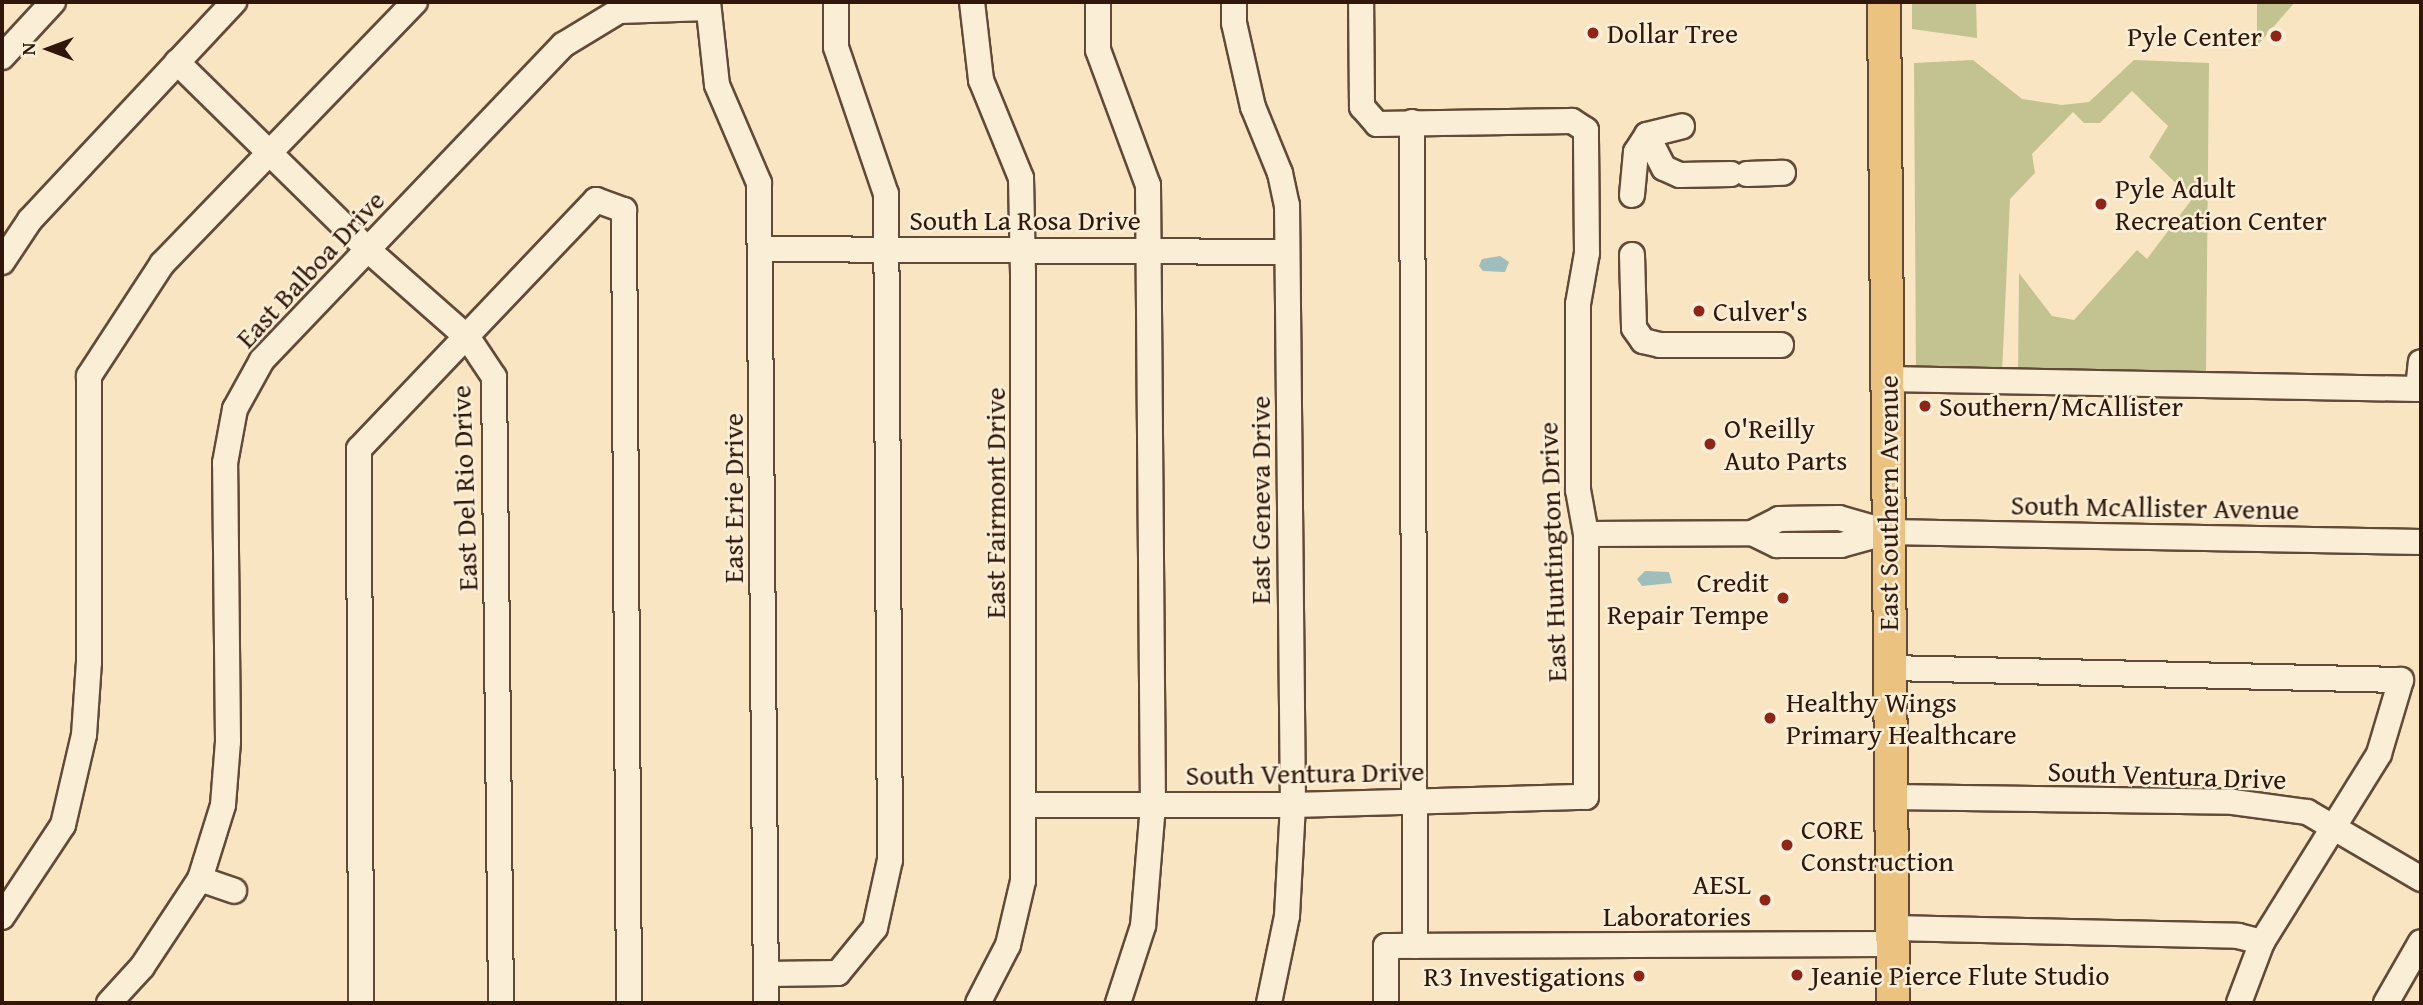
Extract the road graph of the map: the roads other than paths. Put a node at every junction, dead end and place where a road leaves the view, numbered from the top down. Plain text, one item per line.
1 (53, 2) edge
2 (234, 2) edge
3 (415, 2) edge
4 (836, 2) edge
5 (972, 2) edge
6 (1098, 2) edge
7 (1234, 2) edge
8 (1361, 2) edge
9 (1884, 2) edge
10 (708, 5) edge
11 (2, 57) edge
12 (177, 62) junction
13 (1412, 122) junction
14 (1682, 126) dead end
15 (1647, 135) junction
16 (270, 154) junction
17 (1783, 173) dead end
18 (1632, 195) dead end
19 (368, 249) junction
20 (762, 249) junction
21 (886, 249) junction
22 (1023, 249) junction
23 (1149, 250) junction
24 (1287, 251) junction
25 (1632, 255) dead end
26 (2, 262) edge
27 (468, 338) junction
28 (1781, 345) dead end
29 (2421, 362) edge
30 (1887, 379) junction
31 (1888, 532) junction
32 (1586, 534) junction
33 (2421, 542) edge
34 (1890, 668) junction
35 (1586, 797) joint
36 (1891, 797) junction
37 (1417, 802) junction
38 (1026, 805) junction
39 (1153, 805) junction
40 (1293, 805) junction
41 (2336, 829) junction
42 (200, 879) junction
43 (2421, 879) edge
44 (234, 891) dead end
45 (2, 917) edge
46 (1892, 936) junction
47 (2262, 942) junction
48 (2421, 942) edge
49 (1415, 946) junction
50 (766, 974) junction
51 (109, 1003) edge
52 (361, 1003) edge
53 (501, 1003) edge
54 (629, 1003) edge
55 (766, 1003) edge
56 (978, 1003) edge
57 (1118, 1003) edge
58 (1269, 1003) edge
59 (1386, 1003) edge
60 (1893, 1003) edge
61 (2239, 1003) edge
62 (2386, 1003) edge

1 - 11 street
2 - 12 street
3 - 16 street
4 - 21 street
5 - 22 street, East Fairmont Drive
6 - 23 street
7 - 24 street, East Geneva Drive
8 - 13 street
9 - 30 main road, East Southern Avenue
10 - 19 street, East Balboa Drive
10 - 20 street, East Erie Drive
12 - 16 street, East Del Rio Drive
12 - 26 street
13 - 32 street, East Huntington Drive
13 - 37 street
14 - 15 street
15 - 17 street
15 - 18 street
16 - 19 street, East Del Rio Drive
16 - 45 street
19 - 27 street, East Del Rio Drive
19 - 42 street, East Balboa Drive
20 - 21 street, South La Rosa Drive
20 - 50 street, East Erie Drive
21 - 22 street, South La Rosa Drive
21 - 50 street
22 - 23 street, South La Rosa Drive
22 - 38 street, East Fairmont Drive
23 - 24 street, South La Rosa Drive
23 - 39 street
24 - 40 street, East Geneva Drive
25 - 28 street
27 - 52 street
27 - 53 street, East Del Rio Drive
27 - 54 street
29 - 30 street
30 - 31 main road, East Southern Avenue
31 - 32 street, South McAllister Avenue
31 - 33 street, South McAllister Avenue
31 - 34 main road, East Southern Avenue
32 - 35 street, East Huntington Drive
34 - 36 main road, East Southern Avenue
34 - 41 street
35 - 37 street, South Ventura Drive
36 - 41 street, South Ventura Drive
36 - 46 main road, East Southern Avenue
37 - 40 street, South Ventura Drive
37 - 49 street
38 - 39 street, South Ventura Drive
38 - 56 street, East Fairmont Drive
39 - 40 street, South Ventura Drive
39 - 57 street
40 - 58 street, East Geneva Drive
41 - 43 street, South Ventura Drive
41 - 47 street
42 - 44 street
42 - 51 street, East Balboa Drive
46 - 47 street
46 - 49 street
46 - 60 main road, East Southern Avenue
47 - 61 street
48 - 62 street
49 - 59 street
50 - 55 street, East Erie Drive

